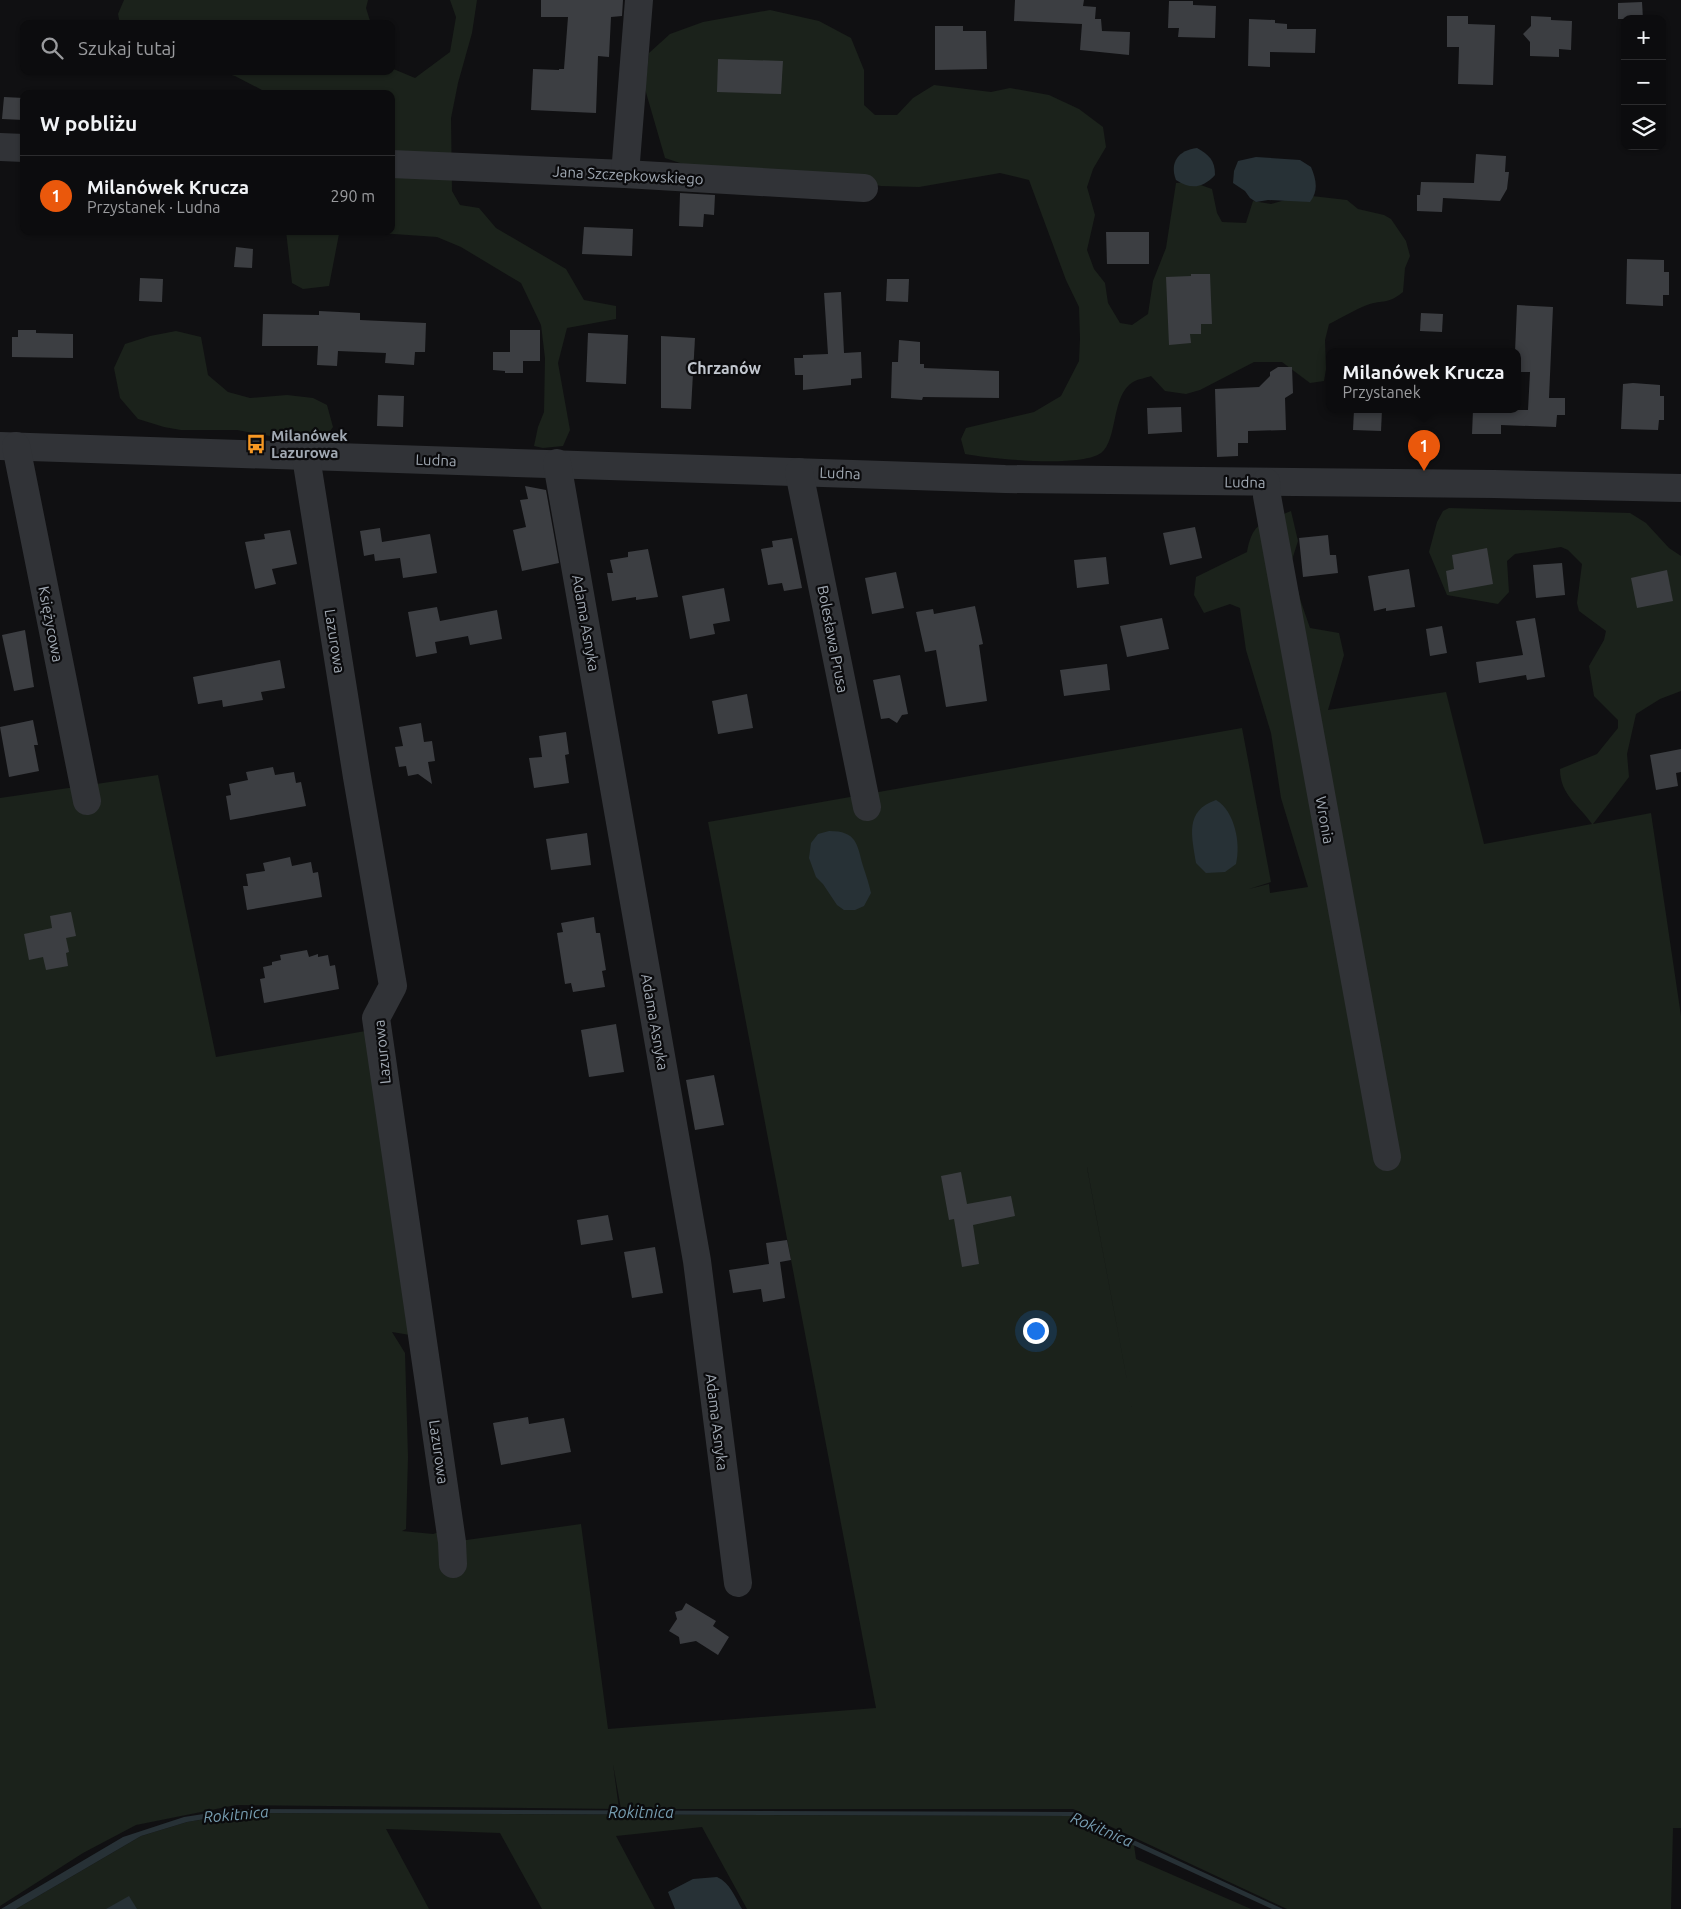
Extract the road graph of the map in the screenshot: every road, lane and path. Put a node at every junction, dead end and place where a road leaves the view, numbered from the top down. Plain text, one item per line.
1 (640, 0) edge
2 (0, 147) edge
3 (20, 148) edge
4 (395, 164) edge
5 (625, 174) junction
6 (864, 188) dead end
7 (8, 446) edge
8 (306, 456) junction
9 (557, 463) junction
10 (799, 472) junction
11 (1266, 482) junction
12 (1681, 488) edge
13 (87, 802) dead end
14 (866, 806) dead end
15 (1387, 1157) dead end
16 (453, 1564) dead end
17 (738, 1583) dead end

1 - 5 street
2 - 3 street
4 - 5 street, Jana Szczepkowskiego
5 - 6 street, Jana Szczepkowskiego
7 - 8 street, Ludna
7 - 13 street, Księżycowa
8 - 9 street, Ludna
8 - 16 street, Lazurowa
9 - 10 street, Ludna
9 - 17 street, Adama Asnyka
10 - 11 street, Ludna
10 - 14 street, Bolesława Prusa
11 - 12 street, Ludna
11 - 15 street, Wronia

